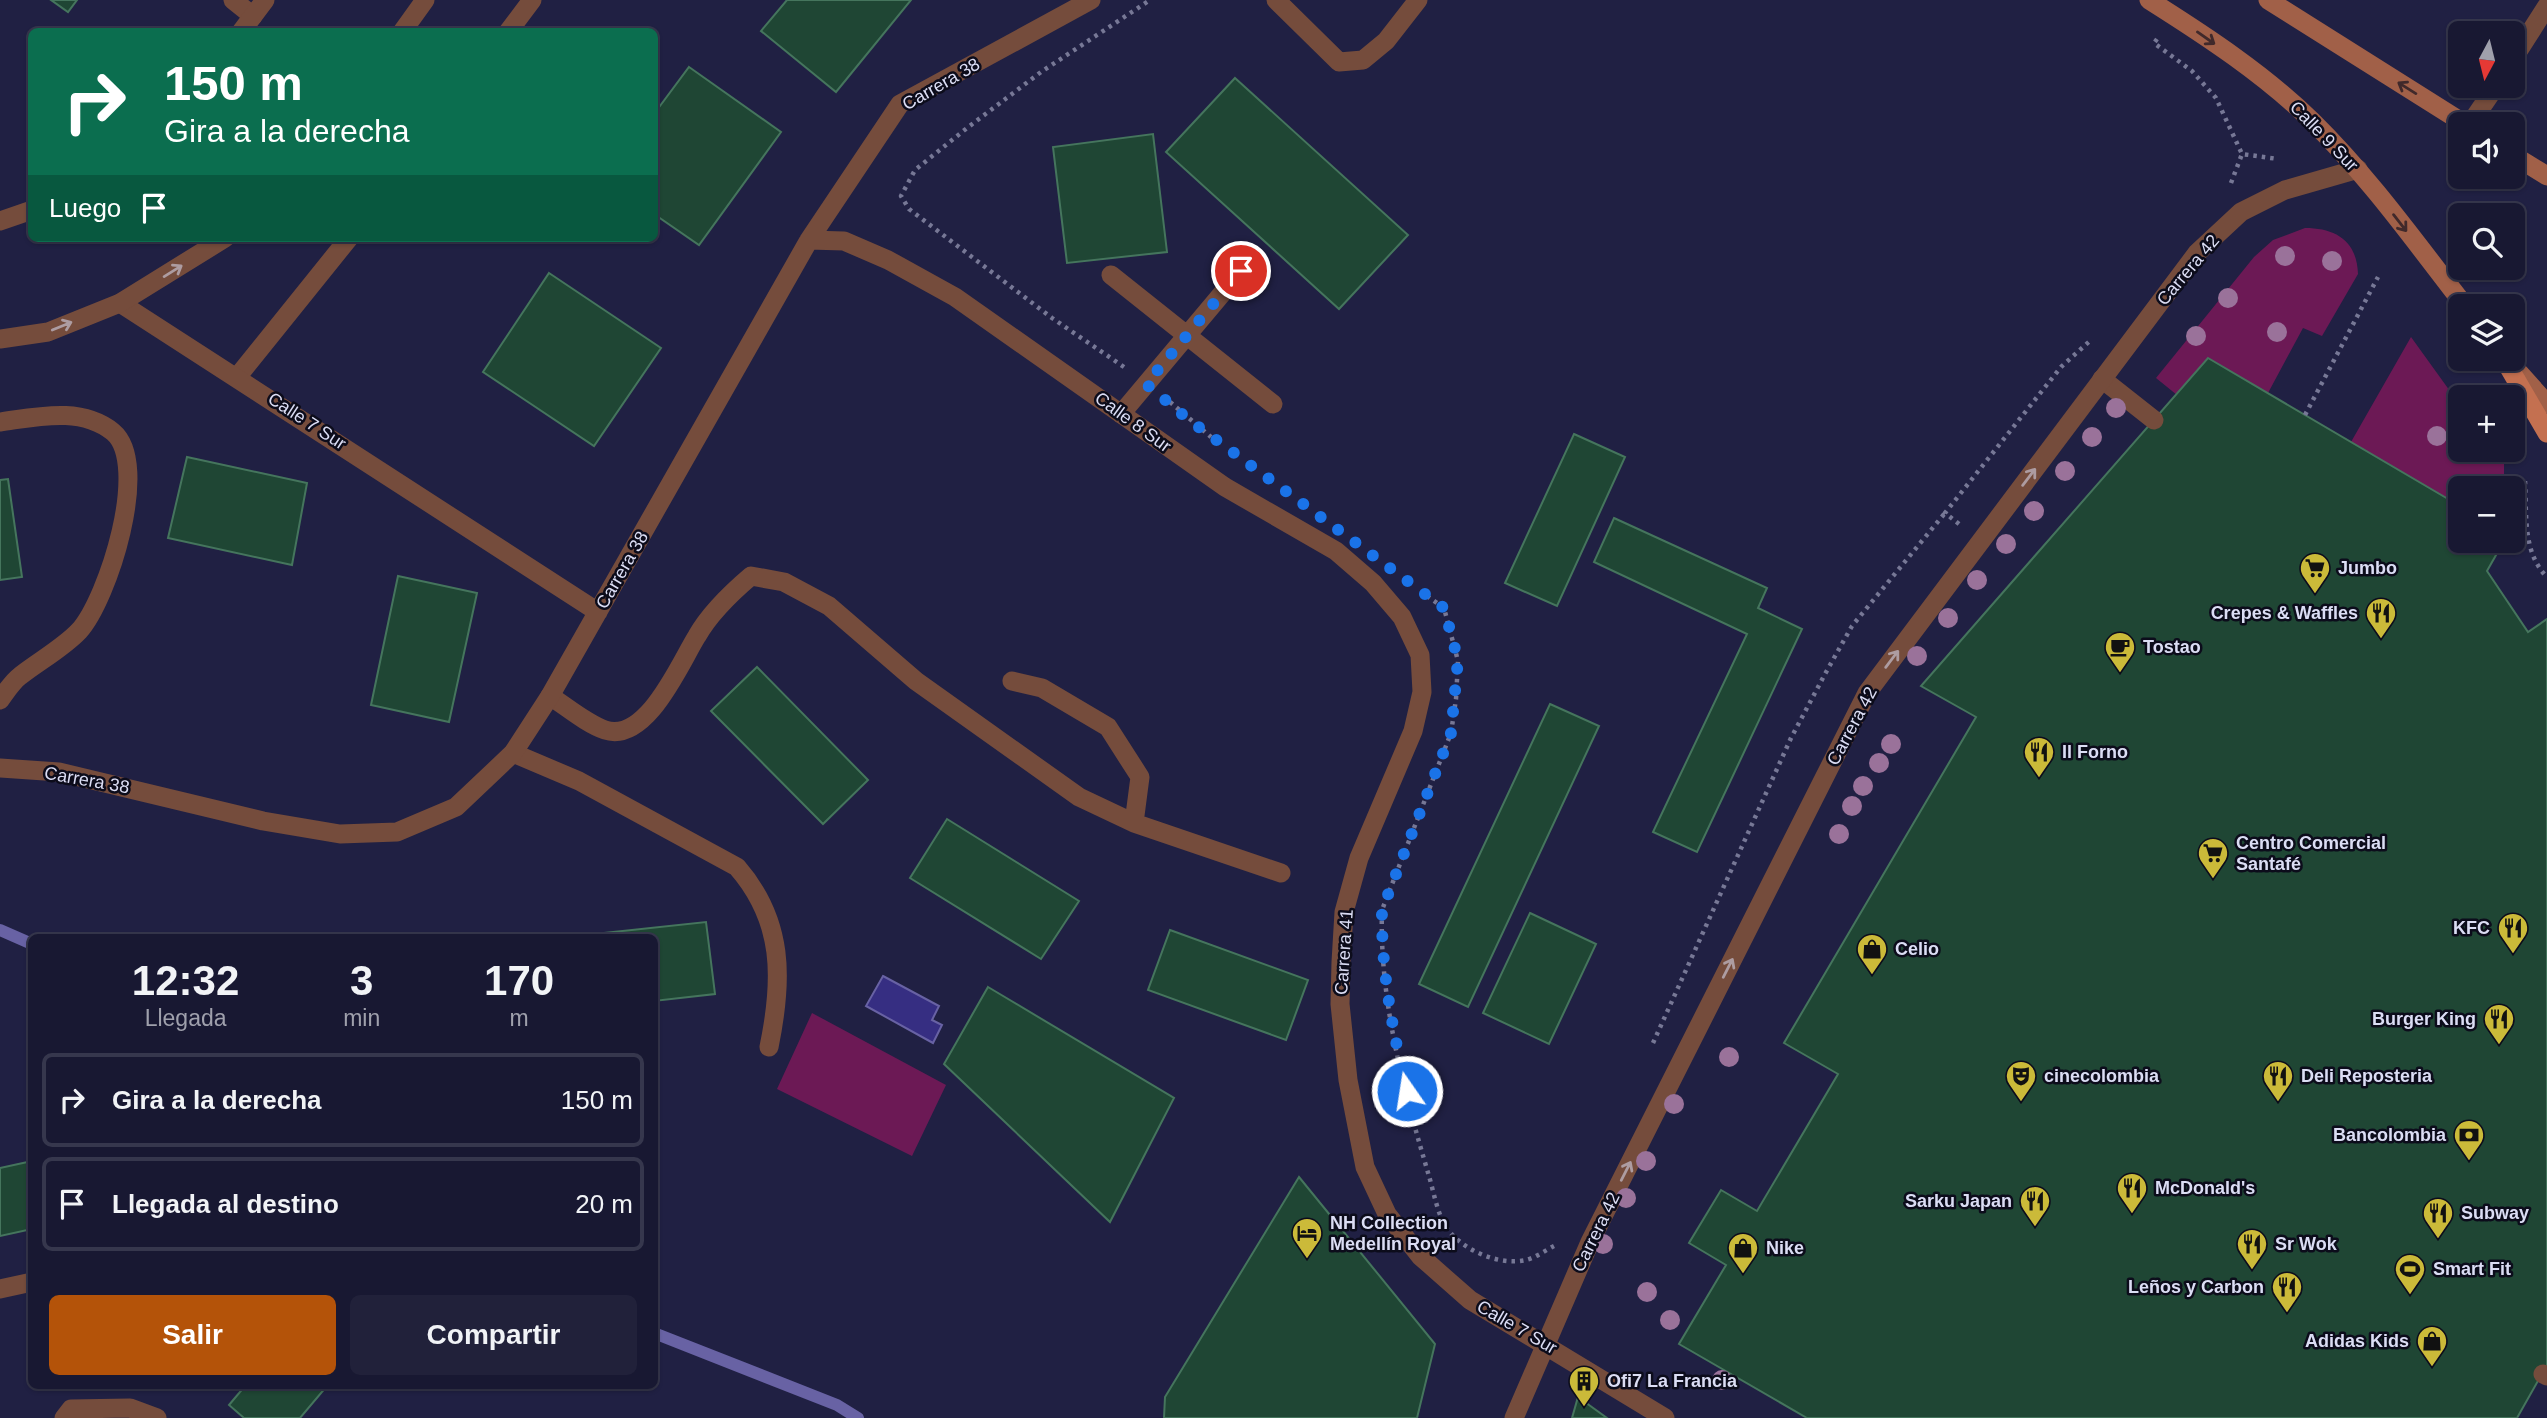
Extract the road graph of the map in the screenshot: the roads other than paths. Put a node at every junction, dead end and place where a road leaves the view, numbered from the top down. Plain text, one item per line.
1 (233, 0) edge
2 (265, 0) edge
3 (425, 0) edge
4 (532, 0) edge
5 (1091, 0) edge
6 (1276, 0) edge
7 (1418, 0) edge
8 (2150, 0) edge
9 (2267, 0) edge
10 (2547, 6) edge
11 (247, 24) edge
12 (405, 28) edge
13 (511, 28) edge
14 (2525, 40) edge
15 (2487, 98) edge
16 (2448, 112) edge
17 (2476, 112) edge
18 (2525, 162) edge
19 (2358, 169) junction
20 (2547, 176) edge
21 (28, 211) edge
22 (1, 221) edge
23 (809, 240) junction
24 (219, 242) edge
25 (346, 242) edge
26 (1241, 271) dead end
27 (1111, 275) dead end
28 (2456, 294) edge
29 (120, 303) junction
30 (1187, 336) junction
31 (0, 339) edge
32 (2512, 371) edge
33 (2516, 371) edge
34 (238, 376) junction
35 (2102, 379) junction
36 (1273, 404) dead end
37 (2547, 404) edge
38 (1121, 414) junction
39 (2154, 421) dead end
40 (0, 422) edge
41 (2547, 433) edge
42 (598, 612) junction
43 (1420, 655) joint
44 (1012, 681) dead end
45 (550, 696) junction
46 (0, 700) edge
47 (513, 753) junction
48 (0, 768) edge
49 (1134, 823) junction
50 (1281, 873) dead end
51 (769, 1046) dead end
52 (1387, 1214) joint
53 (28, 1283) edge
54 (0, 1289) edge
55 (1545, 1343) junction
56 (64, 1418) edge
57 (158, 1418) edge
58 (1514, 1418) edge
59 (1665, 1418) edge

1 - 11 street
2 - 11 street
3 - 12 street
4 - 13 street
5 - 23 street, Carrera 38
6 - 7 street
8 -> 19 main road, Calle 9 Sur
16 -> 9 main road
10 - 14 street
15 - 17 street
18 - 20 main road
19 -> 28 main road, Calle 9 Sur
19 - 35 street, Carrera 42
21 - 22 street
23 - 38 street, Calle 8 Sur
23 - 42 street, Carrera 38
29 -> 24 street
25 - 34 street
26 - 30 street
27 - 30 street
31 -> 29 street
29 - 34 street, Calle 7 Sur
30 - 36 street
30 - 38 street
32 - 41 main road
33 - 37 main road
34 - 42 street, Calle 7 Sur
35 - 39 street
55 -> 35 street, Carrera 42
38 - 43 street, Calle 8 Sur
40 - 46 street
42 - 45 street, Carrera 38
43 - 52 street, Carrera 41
44 - 49 street
45 - 47 street, Carrera 38
45 - 49 street
47 - 48 street, Carrera 38
47 - 51 street
49 - 50 street
52 - 55 street, Calle 7 Sur
53 - 54 street
55 - 58 street, Carrera 42
55 - 59 street, Calle 7 Sur
56 - 57 street

